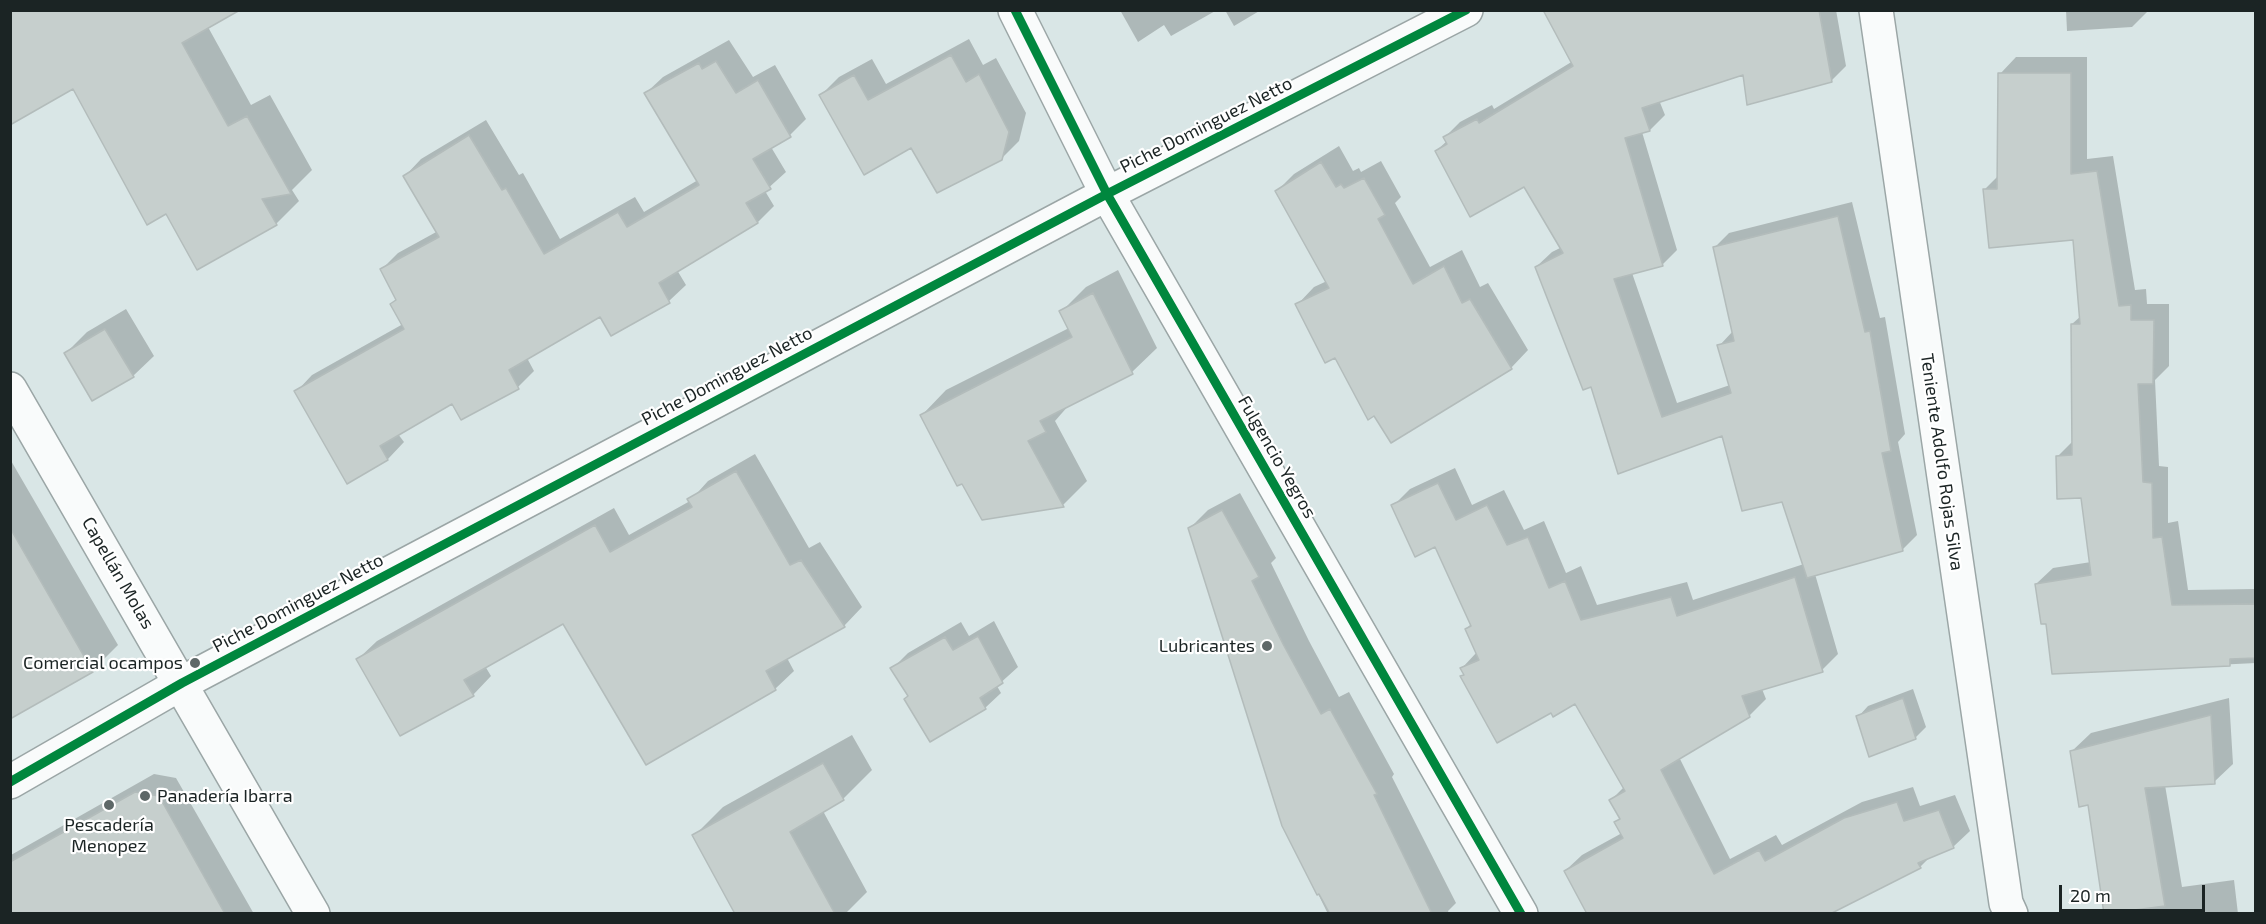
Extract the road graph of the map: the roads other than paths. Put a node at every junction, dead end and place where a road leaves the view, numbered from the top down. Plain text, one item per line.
1 (1015, 10) edge
2 (1466, 10) edge
3 (1876, 10) edge
4 (1107, 194) junction
5 (10, 390) edge
6 (182, 683) junction
7 (10, 782) edge
8 (2001, 910) edge
9 (313, 914) edge
10 (1521, 914) edge

1 - 4 street, Fulgencio Yegros
2 - 4 street, Piche Dominguez Netto
3 - 8 street, Teniente Adolfo Rojas Silva
4 - 6 street, Piche Dominguez Netto
4 - 10 street, Fulgencio Yegros
5 - 6 street, Capellán Molas
6 - 7 street, Piche Dominguez Netto
6 - 9 street, Capellán Molas

